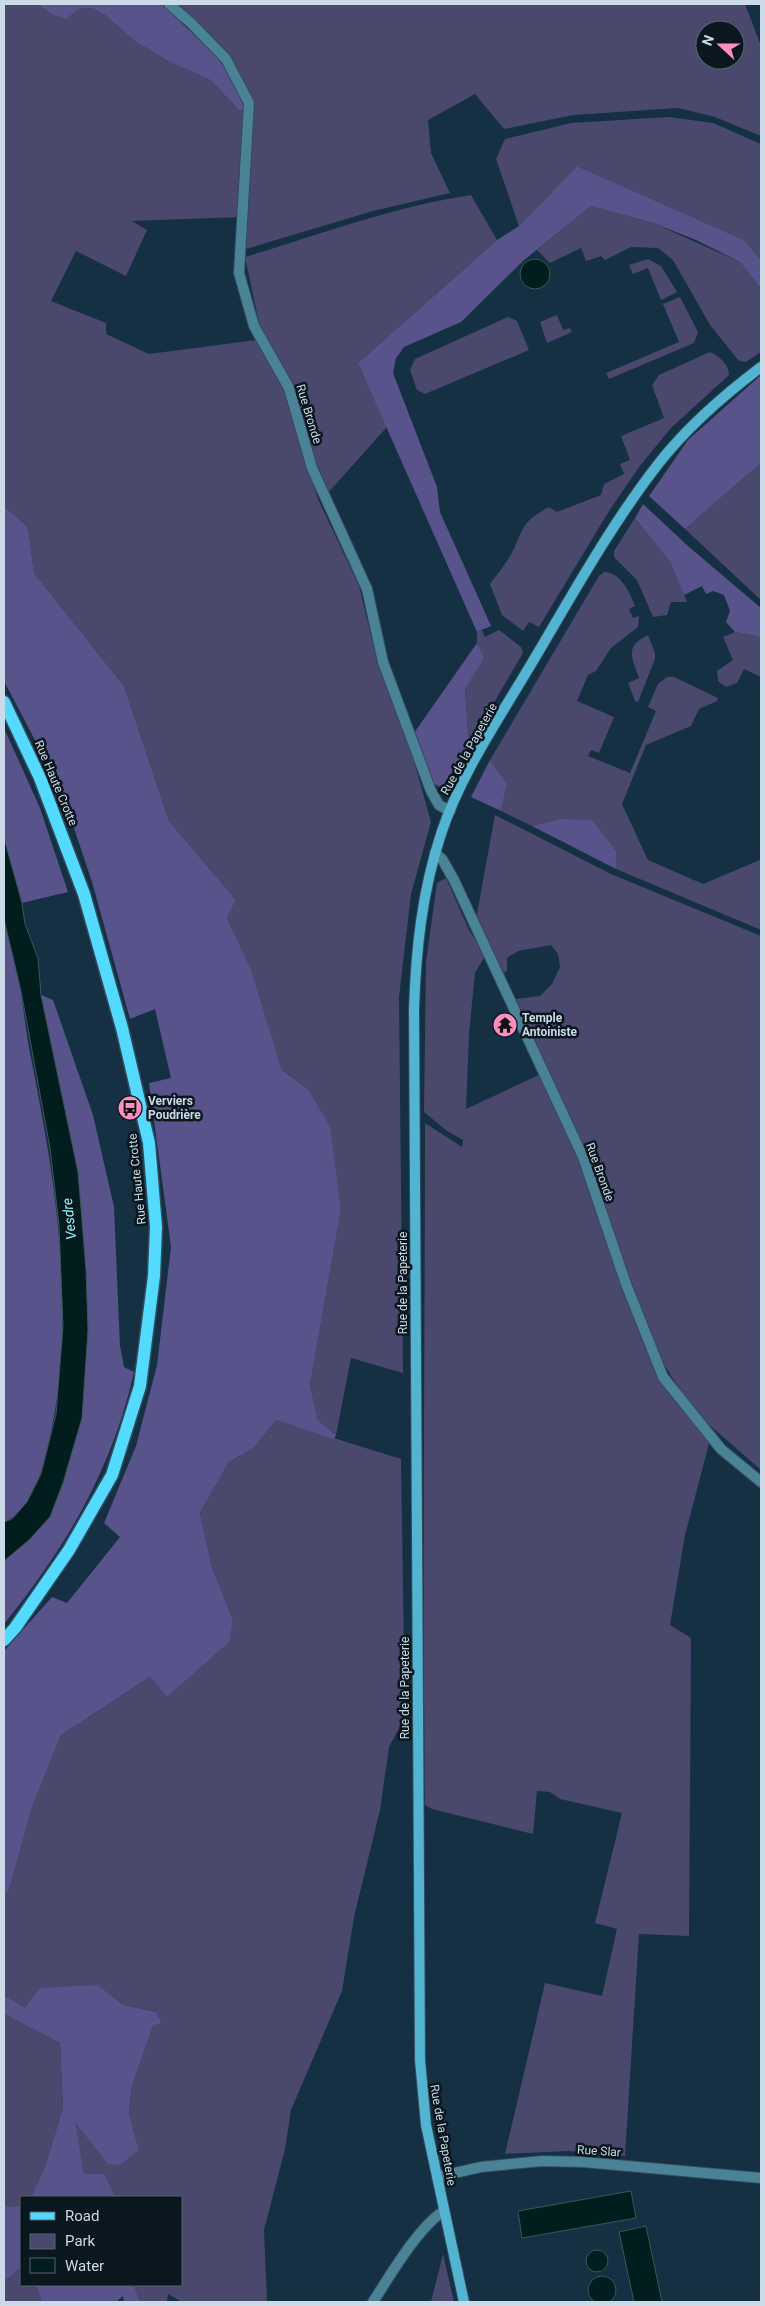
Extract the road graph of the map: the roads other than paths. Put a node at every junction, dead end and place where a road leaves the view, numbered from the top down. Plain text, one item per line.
1 (170, 4) edge
2 (761, 367) edge
3 (4, 702) edge
4 (450, 811) junction
5 (435, 854) junction
6 (761, 1482) edge
7 (4, 1640) edge
8 (436, 2177) junction
9 (761, 2178) edge
10 (444, 2211) junction
11 (373, 2302) edge
12 (464, 2302) edge

1 - 4 street, Rue Bronde
2 - 4 main road, Rue de la Papeterie
3 - 7 main road, Rue Haute Crotte
4 - 5 main road, Rue de la Papeterie
5 - 6 street, Rue Bronde
5 - 8 main road, Rue de la Papeterie
8 - 9 street, Rue Slar
8 - 10 main road, Rue de la Papeterie
10 - 11 street
10 - 12 main road, Rue de la Papeterie

